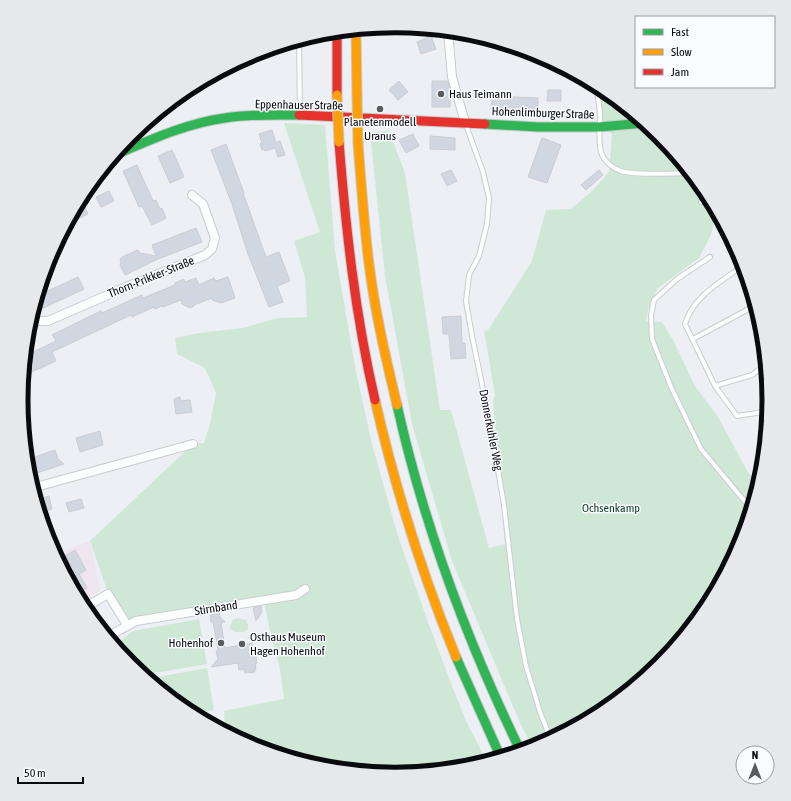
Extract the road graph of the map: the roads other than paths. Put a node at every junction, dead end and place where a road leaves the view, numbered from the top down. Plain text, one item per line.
1 (356, 35) edge
2 (449, 37) edge
3 (337, 38) edge
4 (299, 46) edge
5 (597, 93) edge
6 (300, 115) junction
7 (465, 122) junction
8 (638, 124) edge
9 (599, 127) junction
10 (128, 149) edge
11 (684, 173) edge
12 (192, 195) dead end
13 (704, 201) edge
14 (701, 202) dead end
15 (710, 257) dead end
16 (738, 269) edge
17 (751, 308) edge
18 (37, 321) edge
19 (693, 339) junction
20 (761, 368) edge
21 (715, 386) junction
22 (763, 412) edge
23 (193, 444) dead end
24 (39, 486) edge
25 (747, 505) edge
26 (305, 589) dead end
27 (90, 605) edge
28 (127, 625) junction
29 (112, 634) edge
30 (549, 734) edge
31 (518, 747) edge
32 (499, 753) edge

1 - 31 main road, bridge
2 - 7 street
3 - 32 main road, bridge
4 - 6 lane
5 - 9 lane
6 - 7 main road, Eppenhauser Straße
6 - 10 main road, Eppenhauser Straße
7 - 9 main road, Hohenlimburger Straße
7 - 30 lane, Donnerkuhler Weg
8 - 9 main road, Hohenlimburger Straße
9 - 11 lane
12 - 18 street, Thorn-Prikker-Straße
13 - 14 lane
15 - 25 lane
16 - 19 lane
17 - 19 lane
19 - 21 lane
20 - 21 lane
21 - 22 lane
23 - 24 street
26 - 28 street, Stirnband
27 - 28 street
28 - 29 street, Stirnband

